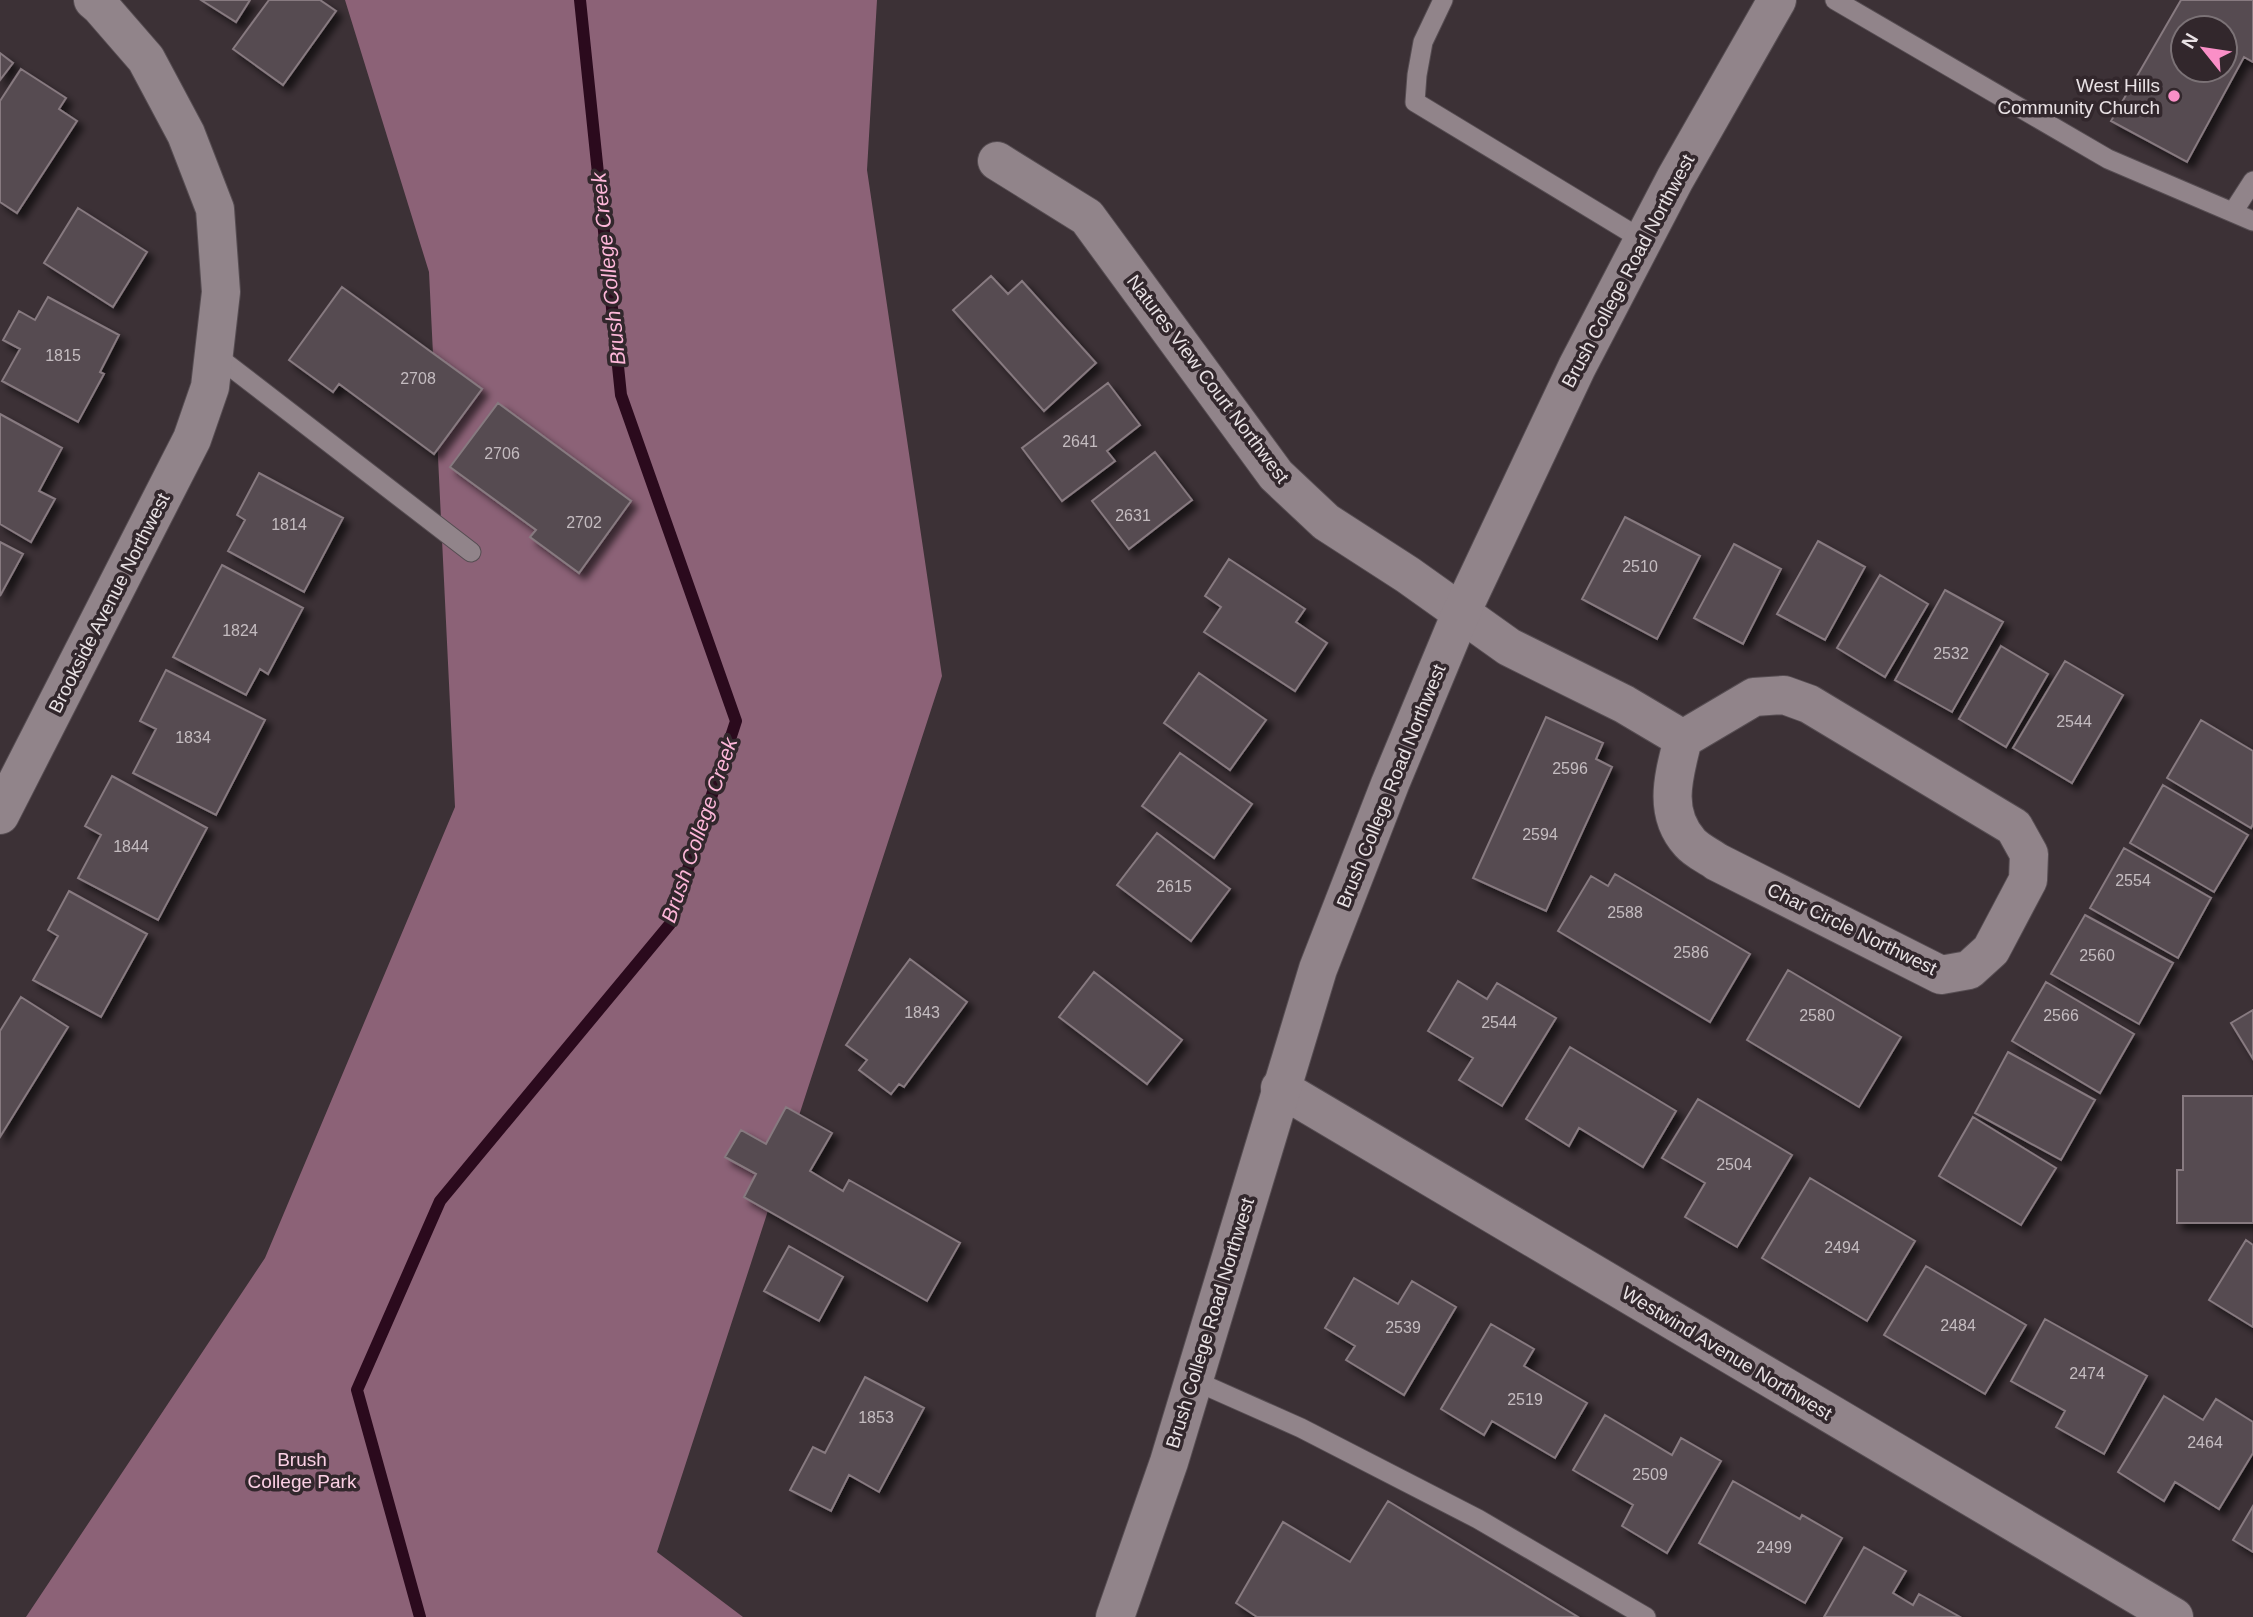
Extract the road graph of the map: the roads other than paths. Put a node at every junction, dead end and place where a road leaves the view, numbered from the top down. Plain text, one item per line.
1 (93, 0) edge
2 (1443, 0) edge
3 (1777, 0) edge
4 (1835, 0) edge
5 (998, 161) dead end
6 (2253, 181) edge
7 (2233, 212) junction
8 (2253, 221) edge
9 (1643, 240) junction
10 (212, 370) junction
11 (471, 552) dead end
12 (1461, 613) junction
13 (1683, 739) junction
14 (0, 815) edge
15 (1280, 1088) junction
16 (1192, 1380) junction
17 (1115, 1617) edge
18 (1646, 1617) edge
19 (2174, 1617) edge

1 - 10 street, Brookside Avenue Northwest
2 - 9 lane
3 - 9 street, Brush College Road Northwest
4 - 7 lane
5 - 12 street, Natures View Court Northwest
6 - 7 lane
7 - 8 lane
9 - 12 street, Brush College Road Northwest
10 - 11 lane
10 - 14 street, Brookside Avenue Northwest
12 - 13 street
12 - 15 street, Brush College Road Northwest
13 - 13 street, Char Circle Northwest
15 - 16 street, Brush College Road Northwest
15 - 19 street, Westwind Avenue Northwest
16 - 17 street, Brush College Road Northwest
16 - 18 lane

